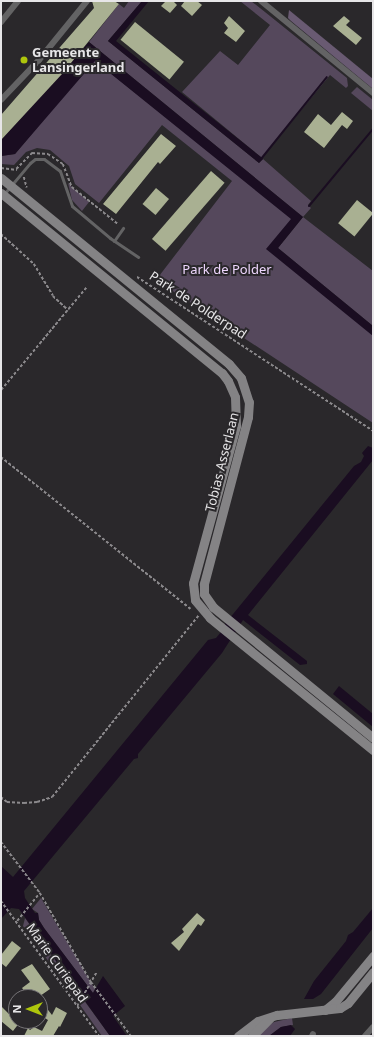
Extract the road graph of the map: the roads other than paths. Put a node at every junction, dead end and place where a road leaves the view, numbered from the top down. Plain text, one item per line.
1 (18, 1) edge
2 (261, 1) edge
3 (86, 2) edge
4 (1, 22) edge
5 (373, 93) edge
6 (1, 100) edge
7 (1, 178) edge
8 (11, 186) junction
9 (2, 194) edge
10 (123, 228) dead end
11 (114, 241) junction
12 (138, 257) dead end
13 (373, 738) edge
14 (373, 750) edge
15 (373, 956) edge
16 (363, 968) junction
17 (372, 974) edge
18 (325, 1010) junction
19 (271, 1017) junction
20 (373, 1027) edge
21 (238, 1036) edge
22 (252, 1036) edge
23 (366, 1036) edge

1 - 4 street
2 - 5 street
3 - 6 street
7 - 8 street, Tobias Asserlaan
8 - 9 lane
8 - 11 lane
8 - 13 street, Tobias Asserlaan
9 - 14 street, Tobias Asserlaan
10 - 11 lane
11 - 12 lane
15 - 16 street
16 - 17 street
16 - 18 street
17 - 18 street
18 - 19 street
19 - 21 street
19 - 22 street
20 - 23 street

